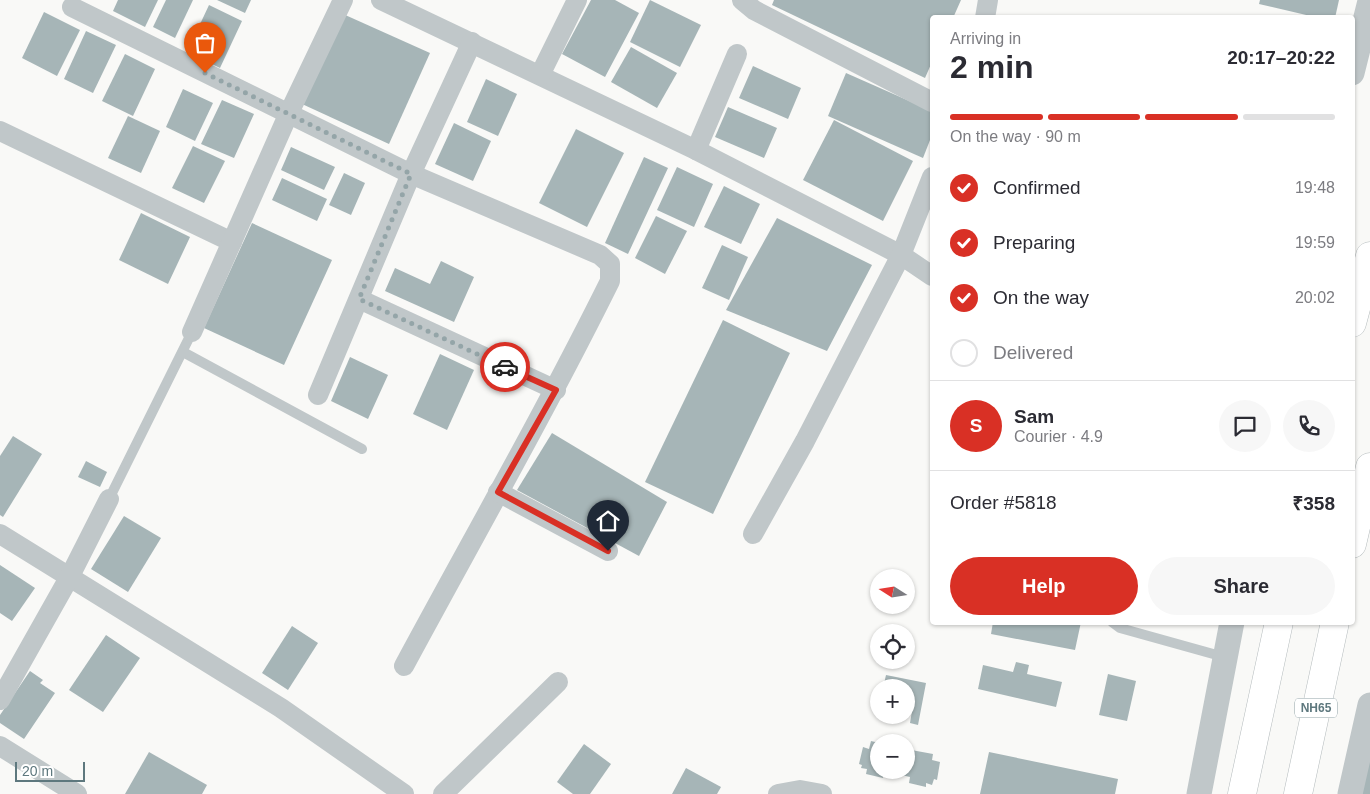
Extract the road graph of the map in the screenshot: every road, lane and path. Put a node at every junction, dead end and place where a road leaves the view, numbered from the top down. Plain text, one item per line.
1 (343, 0) edge
2 (381, 0) edge
3 (577, 0) edge
4 (988, 0) edge
5 (1370, 1) edge
6 (752, 3) edge
7 (72, 7) dead end
8 (986, 15) edge
9 (472, 42) junction
10 (737, 54) dead end
11 (1355, 61) edge
12 (540, 75) junction
13 (930, 101) edge
14 (288, 115) junction
15 (0, 131) edge
16 (696, 150) junction
17 (411, 174) junction
18 (930, 184) edge
19 (232, 242) junction
20 (1370, 256) edge
21 (908, 260) junction
22 (930, 275) edge
23 (359, 299) junction
24 (1355, 312) edge
25 (192, 332) joint
26 (183, 352) junction
27 (556, 390) junction
28 (318, 395) dead end
29 (362, 448) dead end
30 (1368, 483) edge
31 (498, 492) junction
32 (109, 499) joint
33 (1355, 533) edge
34 (0, 534) edge
35 (754, 534) dead end
36 (608, 551) dead end
37 (70, 576) junction
38 (1116, 625) edge
39 (1231, 625) edge
40 (1278, 625) edge
41 (1334, 625) edge
42 (1224, 657) junction
43 (404, 666) dead end
44 (558, 682) dead end
45 (0, 700) edge
46 (1370, 705) edge
47 (0, 746) edge
48 (77, 794) edge
49 (404, 794) edge
50 (443, 794) edge
51 (778, 794) edge
52 (822, 794) edge
53 (1199, 794) edge
54 (1242, 794) edge
55 (1298, 794) edge
56 (1350, 794) edge

1 - 14 street
2 - 9 street
3 - 12 street
4 - 8 street
5 - 11 street
6 - 13 street
7 - 14 street
9 - 12 street
9 - 17 street
10 - 16 street
12 - 16 street
14 - 17 street
14 - 19 street
15 - 19 street
16 - 21 street
17 - 23 street
17 - 27 street
18 - 21 street
19 - 25 street
20 - 24 highway
21 - 22 street
21 - 35 street
23 - 27 street
23 - 28 street
25 - 26 lane
26 - 29 lane
26 - 32 lane
27 - 31 street
30 - 33 highway
31 - 36 street
31 - 43 street
32 - 37 street
34 - 37 street
37 - 45 street
37 - 49 street
38 - 42 lane
39 - 42 street
40 - 54 highway
41 - 55 highway, NH65
42 - 53 street
44 - 50 street
46 - 56 street
47 - 48 street
51 - 52 street

